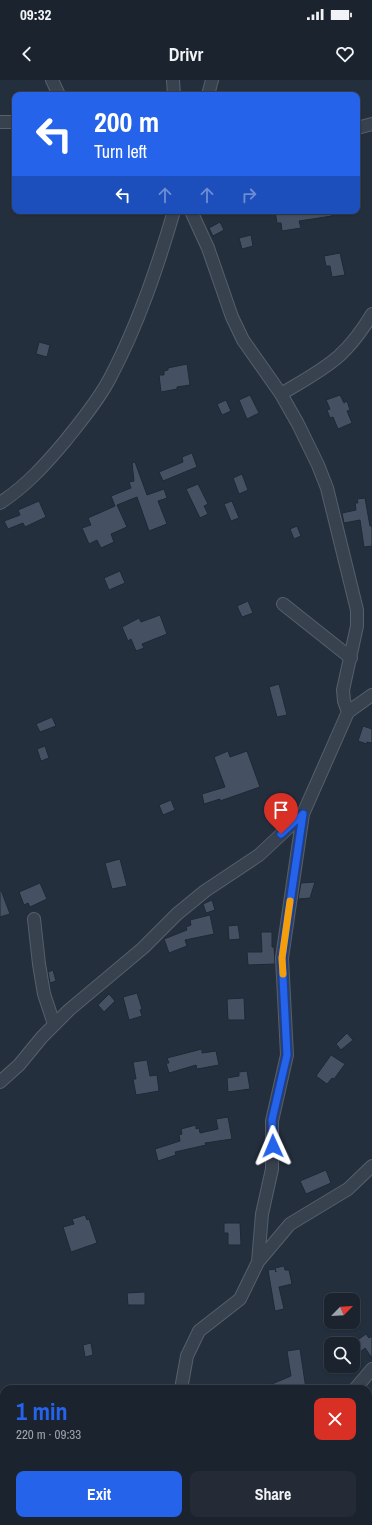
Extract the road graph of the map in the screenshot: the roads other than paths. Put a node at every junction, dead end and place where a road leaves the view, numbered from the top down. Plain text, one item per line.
1 (52, 80) edge
2 (173, 80) edge
3 (212, 80) edge
4 (50, 92) edge
5 (58, 92) edge
6 (174, 92) edge
7 (209, 92) edge
8 (0, 122) edge
9 (12, 122) edge
10 (372, 124) edge
11 (360, 127) edge
12 (173, 214) edge
13 (192, 214) edge
14 (372, 314) edge
15 (282, 394) junction
16 (0, 503) edge
17 (283, 604) dead end
18 (351, 658) junction
19 (372, 695) edge
20 (348, 712) junction
21 (303, 814) junction
22 (34, 919) dead end
23 (54, 1024) junction
24 (0, 1082) edge
25 (372, 1166) edge
26 (258, 1262) junction
27 (372, 1369) edge
28 (182, 1385) edge
29 (359, 1385) edge

1 - 4 street
1 - 5 street
2 - 6 street
3 - 7 street
8 - 9 street
10 - 11 street
12 - 16 street
13 - 15 street
14 - 15 street
15 - 18 street
17 - 18 street
18 - 20 street
19 - 20 street
20 - 21 street
21 - 23 street
21 - 26 street
22 - 23 street
23 - 24 street
25 - 26 street
26 - 28 street
27 - 29 street

